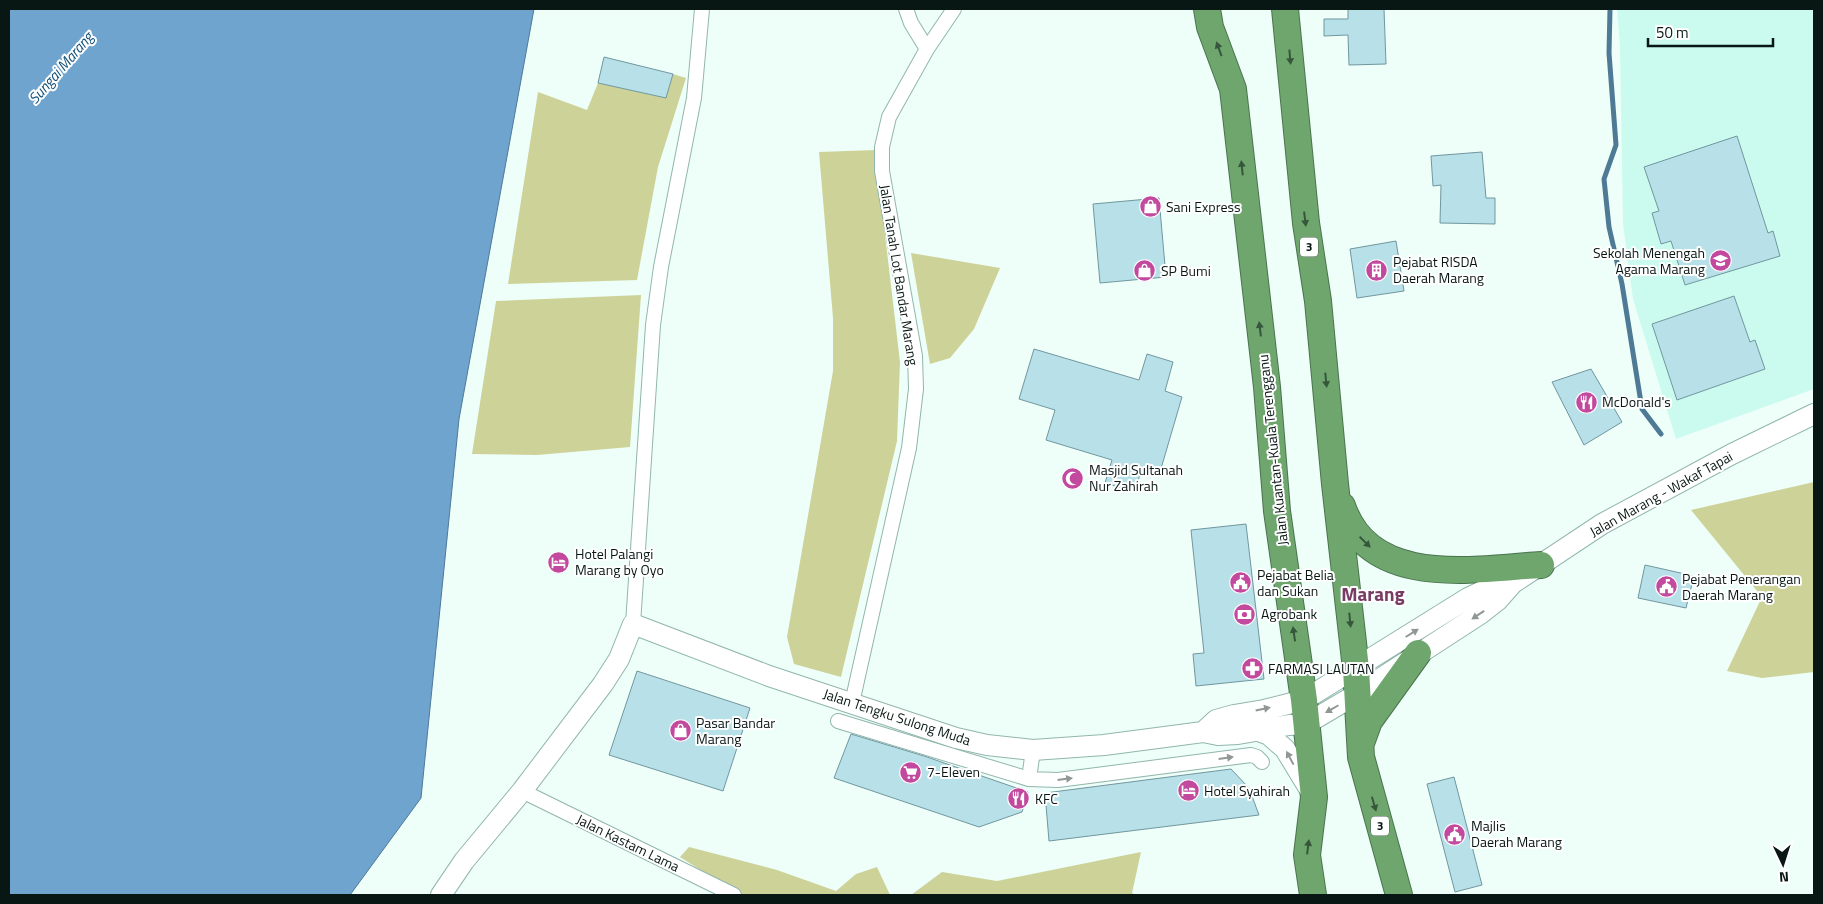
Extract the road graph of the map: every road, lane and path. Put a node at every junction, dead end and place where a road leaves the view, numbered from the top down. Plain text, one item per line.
1 (702, 9) edge
2 (906, 9) edge
3 (954, 9) edge
4 (1207, 9) edge
5 (1285, 9) edge
6 (926, 50) junction
7 (1814, 414) edge
8 (1334, 484) junction
9 (1541, 565) junction
10 (1513, 583) junction
11 (633, 624) junction
12 (1418, 653) junction
13 (1356, 682) junction
14 (852, 703) junction
15 (1305, 712) junction
16 (838, 721) dead end
17 (1256, 730) junction
18 (1203, 732) junction
19 (1033, 750) junction
20 (1361, 757) junction
21 (1262, 762) dead end
22 (1029, 779) junction
23 (522, 791) junction
24 (1314, 797) junction
25 (441, 895) edge
26 (734, 895) edge
27 (1313, 895) edge
28 (1399, 895) edge

1 - 11 street
2 - 6 street
3 - 6 street, Jalan Tanah Lot Bandar Marang
15 -> 4 highway, Jalan Kuantan-Kuala Terengganu
5 -> 8 highway, 3
6 - 14 street, Jalan Tanah Lot Bandar Marang
7 - 9 street, Jalan Marang - Wakaf Tapai
8 -> 9 highway
8 -> 13 highway, 3
9 - 10 street, Jalan Marang - Wakaf Tapai
10 -> 12 street, Jalan Marang - Wakaf Tapai
13 -> 10 street, Jalan Marang - Wakaf Tapai
11 - 14 street, Jalan Tengku Sulong Muda
11 - 23 street
12 - 13 street, Jalan Marang - Wakaf Tapai
12 - 20 highway
13 - 15 street, Jalan Marang - Wakaf Tapai
13 - 20 highway, 3
14 - 19 street, Jalan Tengku Sulong Muda
15 - 17 street, Jalan Tengku Sulong Muda
18 -> 15 street, Jalan Tengku Sulong Muda
15 - 24 highway, Jalan Kuantan-Kuala Terengganu
16 - 22 street
17 - 18 street, Jalan Tengku Sulong Muda
24 -> 17 street
18 - 19 street, Jalan Tengku Sulong Muda
19 - 22 street
20 -> 28 highway, 3
22 -> 21 street
23 - 25 street
23 - 26 street, Jalan Kastam Lama
27 -> 24 highway, Jalan Kuantan-Kuala Terengganu

